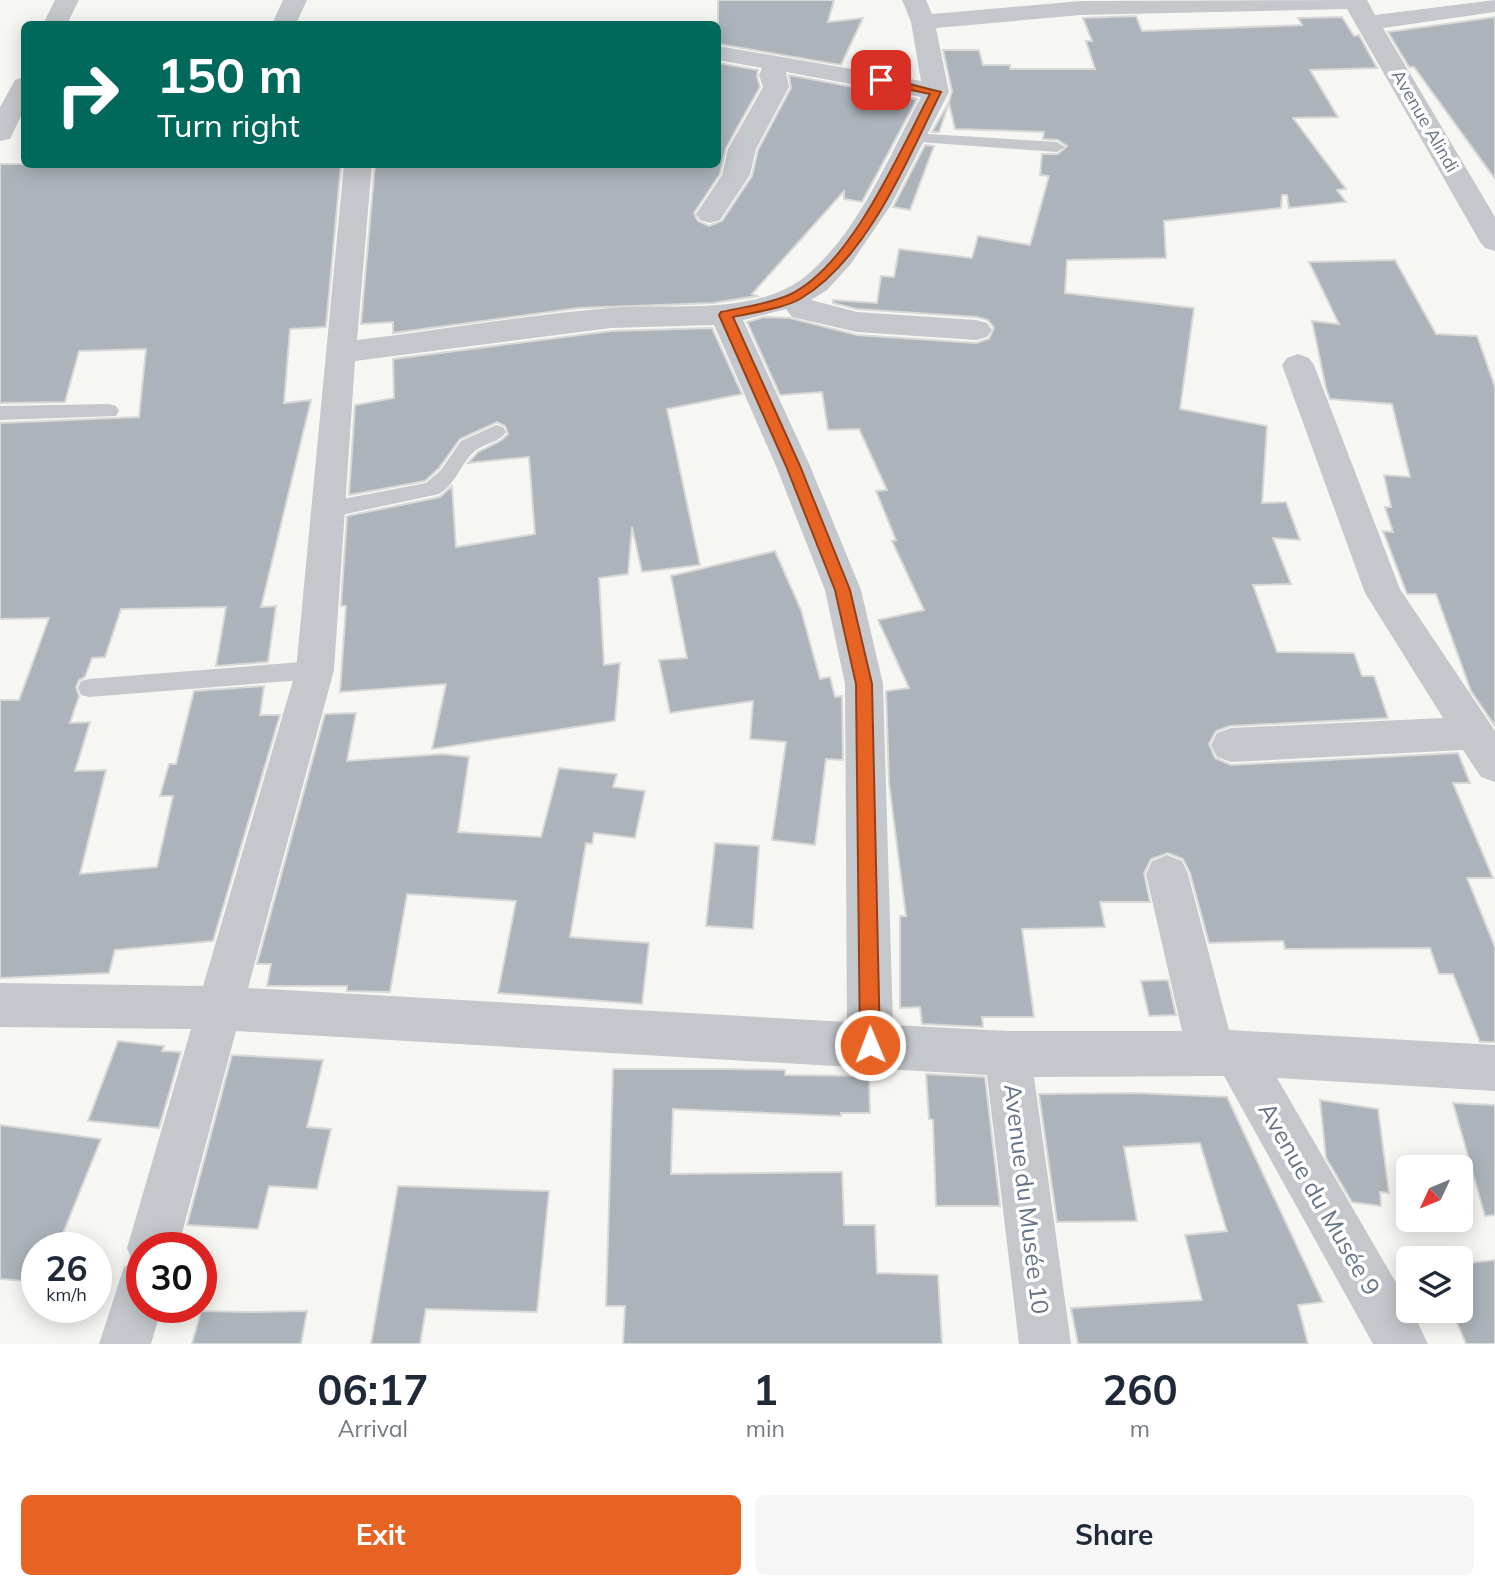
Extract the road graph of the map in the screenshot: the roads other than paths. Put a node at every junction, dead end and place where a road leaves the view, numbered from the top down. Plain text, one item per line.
1 (67, 0) edge
2 (295, 0) edge
3 (1495, 5) edge
4 (1360, 8) edge
5 (918, 11) edge
6 (56, 21) edge
7 (285, 21) edge
8 (721, 53) edge
9 (776, 62) junction
10 (936, 92) junction
11 (21, 94) edge
12 (9, 128) edge
13 (912, 138) junction
14 (1058, 146) dead end
15 (358, 168) edge
16 (710, 214) dead end
17 (1495, 242) edge
18 (793, 298) junction
19 (726, 315) junction
20 (976, 330) dead end
21 (340, 353) junction
22 (1298, 365) dead end
23 (109, 411) dead end
24 (0, 413) edge
25 (496, 432) dead end
26 (327, 510) junction
27 (315, 670) junction
28 (89, 688) dead end
29 (1231, 745) dead end
30 (1485, 749) edge
31 (1167, 874) dead end
32 (0, 1005) edge
33 (221, 1008) junction
34 (870, 1045) junction
35 (1224, 1053) junction
36 (1008, 1054) junction
37 (1495, 1068) edge
38 (157, 1232) edge
39 (131, 1323) edge
40 (125, 1344) edge
41 (1045, 1344) edge
42 (1402, 1344) edge

1 - 6 street
2 - 7 street
3 - 4 street
4 - 5 street
4 - 17 street, Avenue Alindi
5 - 10 street
8 - 9 street
9 - 10 street
9 - 16 street
10 - 13 street
11 - 12 street
13 - 14 lane
13 - 18 street
15 - 21 street
18 - 19 street
18 - 20 street
19 - 21 street
19 - 34 street
21 - 26 street
22 - 30 street
23 - 24 lane
25 - 26 lane
26 - 27 street
27 - 28 lane
27 - 33 street
29 - 30 street
31 - 35 street, Avenue du Musée 9
32 - 33 street
33 - 34 street
33 - 38 street
34 - 36 street
35 - 36 street
35 - 37 street
35 - 42 street, Avenue du Musée 9
36 - 41 street, Avenue du Musée 10
39 - 40 street

